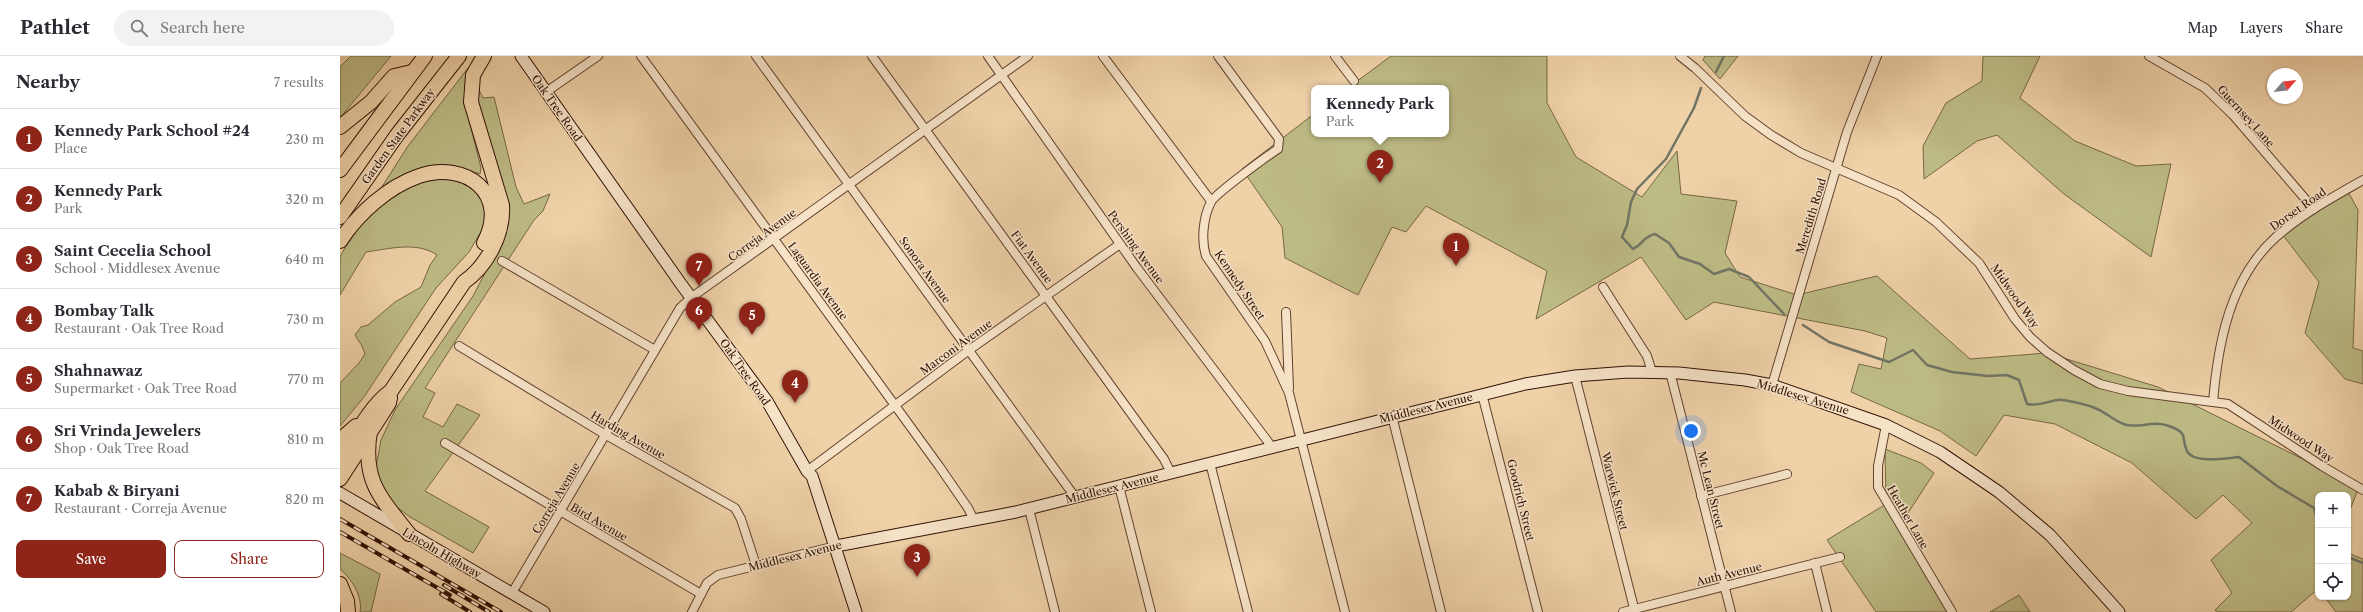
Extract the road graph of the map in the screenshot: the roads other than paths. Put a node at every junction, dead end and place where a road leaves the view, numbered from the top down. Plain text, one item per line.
1 (425, 56) edge
2 (459, 56) edge
3 (484, 56) edge
4 (521, 56) edge
5 (598, 56) edge
6 (642, 56) edge
7 (756, 56) edge
8 (872, 56) edge
9 (988, 56) edge
10 (1028, 56) edge
11 (1104, 56) edge
12 (1218, 56) edge
13 (1335, 56) edge
14 (1680, 56) edge
15 (1877, 56) edge
16 (2149, 56) edge
17 (412, 72) junction
18 (1001, 75) junction
19 (1354, 82) dead end
20 (546, 92) junction
21 (340, 127) edge
22 (926, 130) junction
23 (1837, 166) junction
24 (340, 170) edge
25 (2363, 180) edge
26 (849, 186) junction
27 (1211, 201) junction
28 (2314, 209) junction
29 (340, 217) edge
30 (774, 240) junction
31 (340, 241) edge
32 (1120, 244) junction
33 (502, 261) dead end
34 (464, 282) junction
35 (1603, 287) dead end
36 (1046, 296) junction
37 (692, 298) junction
38 (1286, 312) dead end
39 (459, 346) dead end
40 (655, 350) junction
41 (969, 350) junction
42 (1652, 372) junction
43 (1670, 372) junction
44 (1575, 376) junction
45 (1772, 385) junction
46 (391, 391) junction
47 (1289, 393) junction
48 (1482, 394) junction
49 (2214, 402) junction
50 (895, 405) junction
51 (371, 412) junction
52 (1392, 416) junction
53 (1886, 425) junction
54 (370, 431) junction
55 (606, 436) junction
56 (340, 440) edge
57 (1302, 440) junction
58 (446, 443) dead end
59 (1272, 447) junction
60 (340, 460) edge
61 (1210, 463) junction
62 (807, 471) junction
63 (1171, 473) junction
64 (1787, 474) dead end
65 (340, 479) edge
66 (1119, 486) junction
67 (2363, 490) edge
68 (340, 493) edge
69 (1701, 496) junction
70 (1075, 497) junction
71 (1029, 508) junction
72 (561, 512) junction
73 (974, 520) junction
74 (409, 534) junction
75 (836, 546) junction
76 (1840, 557) dead end
77 (1815, 563) junction
78 (756, 565) junction
79 (340, 584) edge
80 (1724, 586) junction
81 (512, 594) junction
82 (701, 594) junction
83 (1634, 611) edge
84 (348, 612) edge
85 (544, 612) edge
86 (692, 612) edge
87 (856, 612) edge
88 (1055, 612) edge
89 (1152, 612) edge
90 (1248, 612) edge
91 (1345, 612) edge
92 (1441, 612) edge
93 (1538, 612) edge
94 (1623, 612) edge
95 (1731, 612) edge
96 (1827, 612) edge
97 (1952, 612) edge
98 (2120, 612) edge

1 - 17 highway
2 - 29 highway, Garden State Parkway
3 - 34 highway
4 - 20 street, Oak Tree Road
5 - 20 street
6 - 30 street, Laguardia Avenue
7 - 26 street, Sonora Avenue
8 - 22 street, Fiat Avenue
9 - 18 street, Pershing Avenue
10 - 18 street, Correja Avenue
11 - 27 street
12 - 27 street
13 - 19 street
14 - 23 street, Midwood Way
15 - 23 street, Meredith Road
16 - 28 street, Guernsey Lane
17 - 21 highway
17 - 24 highway
18 - 22 street, Correja Avenue
18 - 32 street, Pershing Avenue
20 - 37 street, Oak Tree Road
22 - 26 street, Correja Avenue
22 - 36 street, Fiat Avenue
23 - 45 street, Meredith Road
23 - 49 street, Midwood Way
25 - 28 street, Dorset Road
26 - 30 street, Correja Avenue
26 - 41 street, Sonora Avenue
27 - 47 street, Kennedy Street
28 - 49 street, Dorset Road
30 - 37 street, Correja Avenue
30 - 50 street, Laguardia Avenue
31 - 34 highway
32 - 36 street, Marconi Avenue
32 - 59 street, Pershing Avenue
33 - 40 street
34 - 46 highway
35 - 42 street
36 - 41 street, Marconi Avenue
36 - 63 street, Fiat Avenue
37 - 40 street, Correja Avenue
37 - 62 street, Oak Tree Road
38 - 47 street, Kennedy Street
39 - 55 street, Harding Avenue
40 - 55 street, Correja Avenue
41 - 50 street, Marconi Avenue
41 - 70 street, Sonora Avenue
42 - 43 street, Middlesex Avenue
42 - 44 street, Middlesex Avenue
43 - 45 street, Middlesex Avenue
43 - 69 street, Mc Lean Street
44 - 48 street, Middlesex Avenue
44 - 83 street, Warwick Street
45 - 53 street, Middlesex Avenue
46 - 51 highway
46 - 54 highway
47 - 57 street, Kennedy Street
48 - 52 street, Middlesex Avenue
48 - 93 street, Goodrich Street
49 - 67 street, Midwood Way
50 - 62 street, Marconi Avenue
50 - 73 street, Laguardia Avenue
51 - 56 highway
51 - 60 highway
52 - 57 street, Middlesex Avenue
52 - 92 street
53 - 97 street, Heather Lane
53 - 98 street, Middlesex Avenue
54 - 65 highway
54 - 74 highway
55 - 72 street, Correja Avenue
55 - 78 street, Harding Avenue
57 - 59 street, Middlesex Avenue
57 - 91 street, Kennedy Street
58 - 72 street, Bird Avenue
59 - 61 street, Middlesex Avenue
61 - 63 street, Middlesex Avenue
61 - 90 street
62 - 75 street, Oak Tree Road
63 - 66 street, Middlesex Avenue
64 - 69 street
66 - 70 street, Middlesex Avenue
66 - 89 street
68 - 74 street, Lincoln Highway
69 - 80 street, Mc Lean Street
70 - 71 street, Middlesex Avenue
71 - 73 street, Middlesex Avenue
71 - 88 street
72 - 81 street, Correja Avenue
72 - 82 street, Bird Avenue
73 - 75 street, Middlesex Avenue
74 - 81 street, Lincoln Highway
75 - 78 street, Middlesex Avenue
75 - 87 street, Oak Tree Road
76 - 77 street, Auth Avenue
77 - 80 street, Auth Avenue
77 - 96 street
78 - 82 street, Middlesex Avenue
79 - 84 highway
80 - 83 street, Auth Avenue
80 - 95 street, Mc Lean Street
81 - 85 street, Lincoln Highway
82 - 86 street, Middlesex Avenue
83 - 94 street, Auth Avenue

